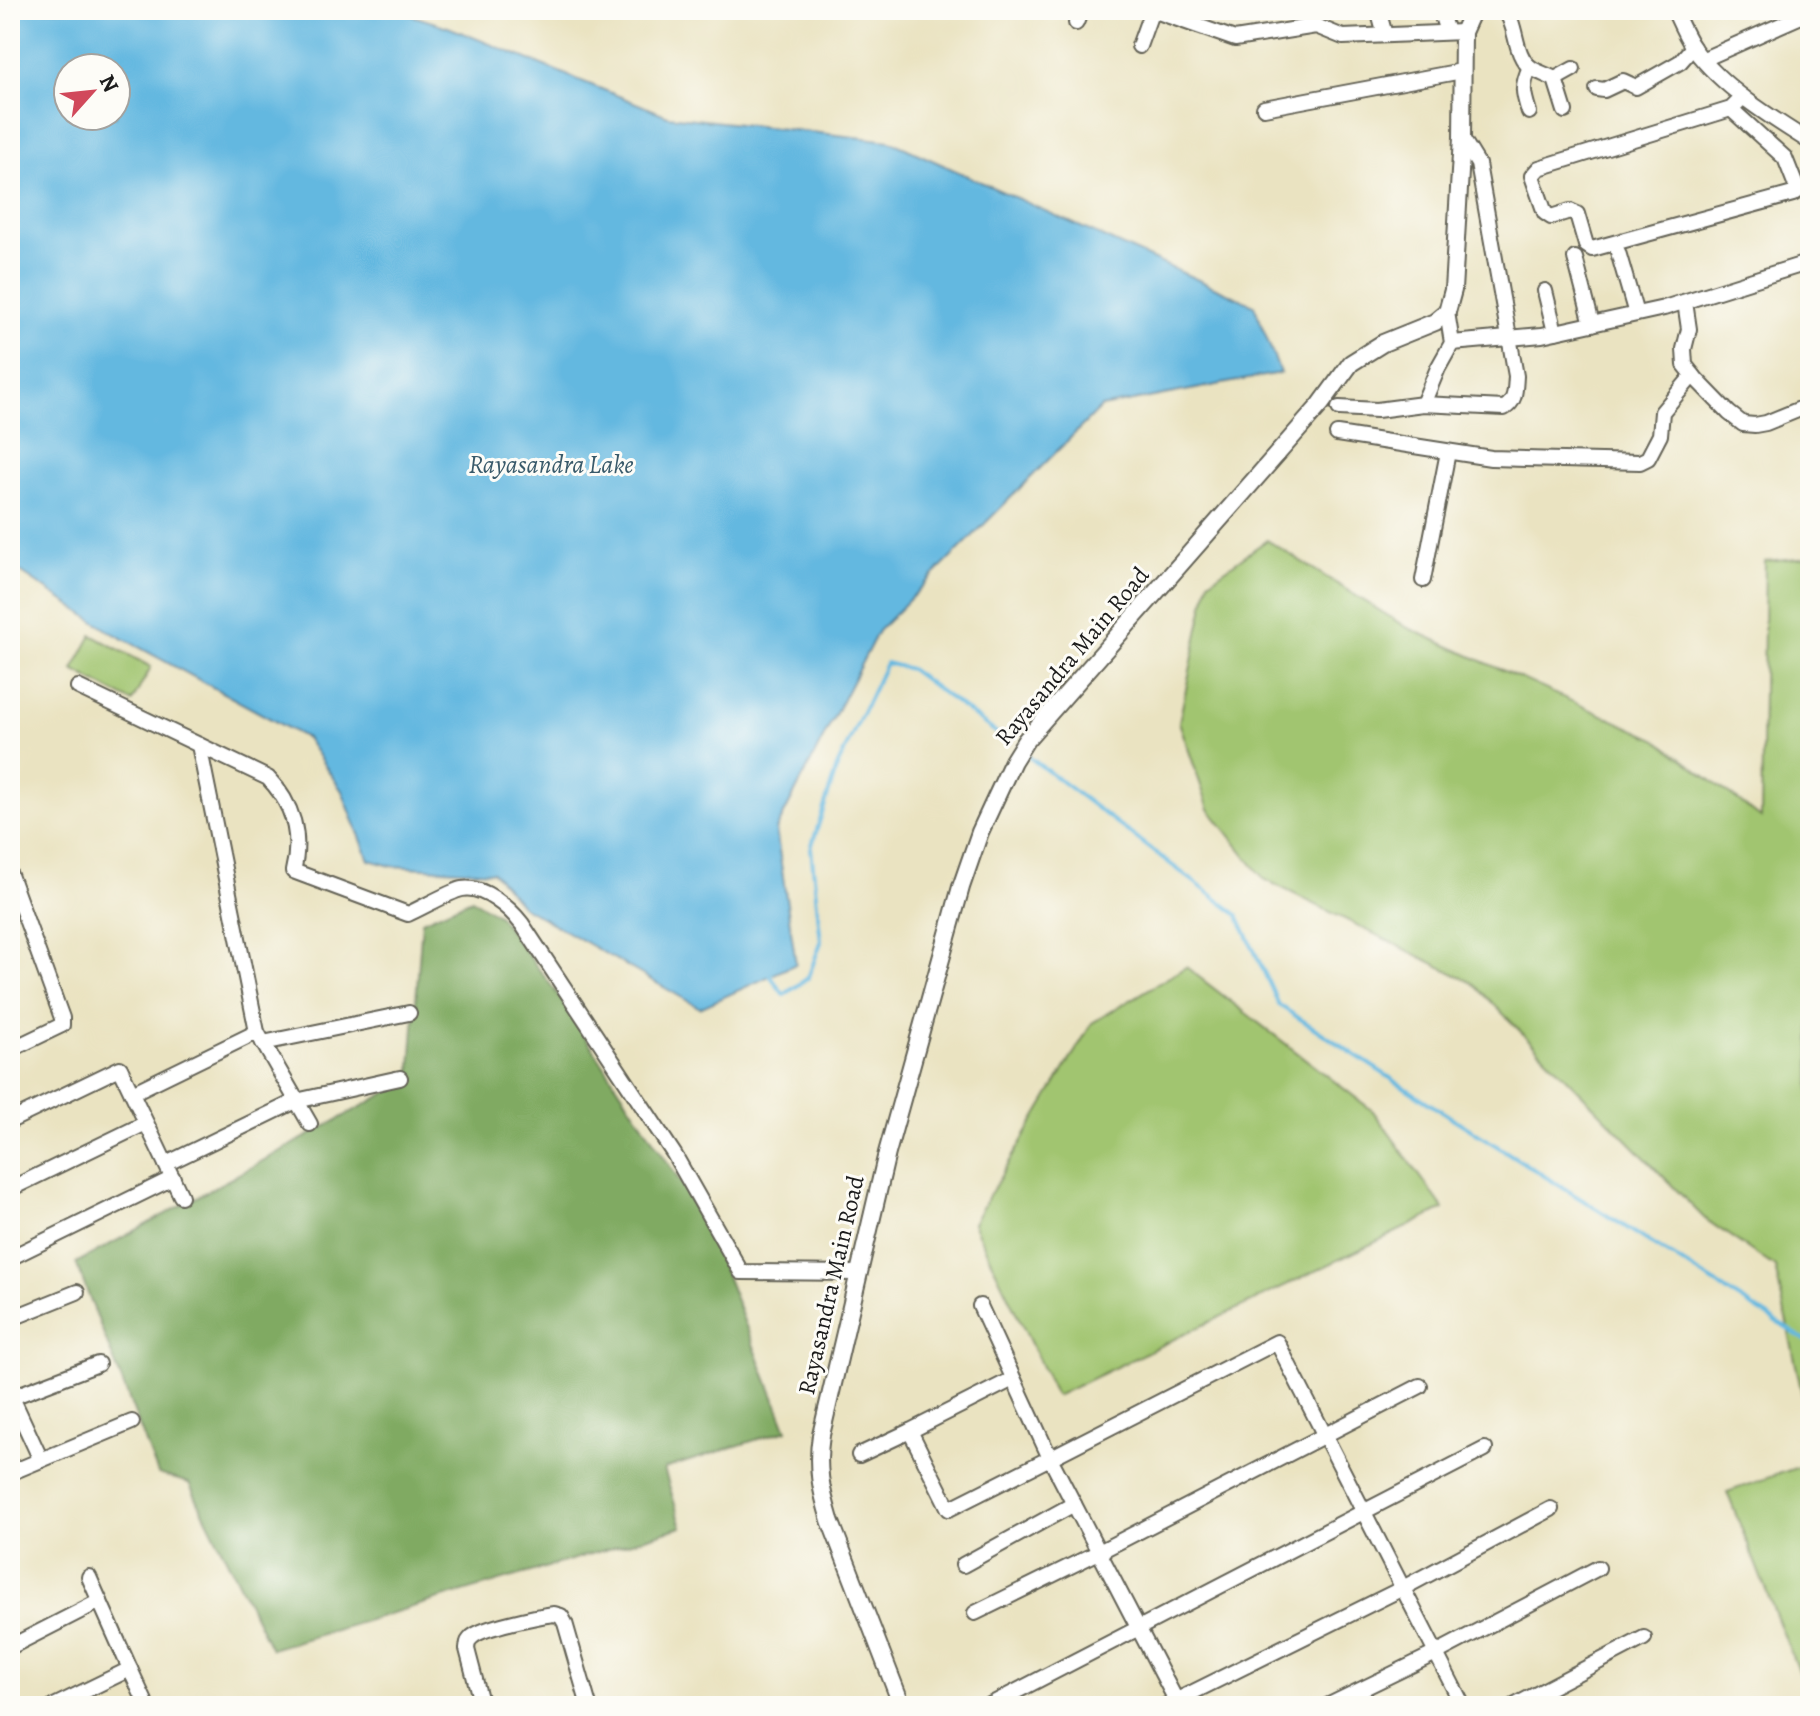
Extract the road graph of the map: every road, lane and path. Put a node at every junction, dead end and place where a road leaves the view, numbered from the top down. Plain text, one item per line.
1 (1314, 10) edge
2 (1378, 10) edge
3 (1440, 10) edge
4 (1473, 10) edge
5 (1505, 10) edge
6 (1674, 10) edge
7 (1810, 12) edge
8 (1316, 26) junction
9 (1455, 32) junction
10 (1385, 35) junction
11 (1139, 46) dead end
12 (1693, 47) junction
13 (1704, 59) junction
14 (1530, 67) junction
15 (1573, 69) dead end
16 (1462, 71) junction
17 (1555, 79) junction
18 (1523, 83) junction
19 (1508, 88) dead end
20 (1597, 89) dead end
21 (1743, 97) junction
22 (1264, 108) dead end
23 (1731, 109) junction
24 (1565, 111) dead end
25 (1529, 112) dead end
26 (1462, 138) junction
27 (1805, 139) edge
28 (1785, 158) junction
29 (1618, 252) dead end
30 (1575, 258) dead end
31 (1810, 262) edge
32 (1545, 291) dead end
33 (1685, 302) junction
34 (1447, 312) junction
35 (1636, 314) junction
36 (1592, 324) junction
37 (1555, 332) junction
38 (1508, 338) junction
39 (1452, 343) junction
40 (1693, 375) junction
41 (1423, 404) junction
42 (1810, 405) edge
43 (1339, 408) dead end
44 (1337, 434) dead end
45 (1448, 452) junction
46 (1423, 580) dead end
47 (78, 687) dead end
48 (199, 745) junction
49 (10, 875) edge
50 (409, 1013) dead end
51 (260, 1038) junction
52 (10, 1049) edge
53 (400, 1078) dead end
54 (132, 1093) junction
55 (296, 1101) junction
56 (10, 1121) edge
57 (146, 1123) junction
58 (310, 1124) dead end
59 (170, 1171) junction
60 (10, 1189) edge
61 (181, 1196) dead end
62 (10, 1258) edge
63 (859, 1273) junction
64 (77, 1292) dead end
65 (980, 1306) dead end
66 (10, 1319) edge
67 (98, 1364) dead end
68 (1013, 1379) junction
69 (1420, 1386) dead end
70 (11, 1396) edge
71 (132, 1422) dead end
72 (910, 1431) junction
73 (1324, 1435) junction
74 (1485, 1449) dead end
75 (859, 1455) dead end
76 (1050, 1458) junction
77 (41, 1460) junction
78 (10, 1473) edge
79 (1074, 1504) junction
80 (1551, 1509) dead end
81 (1364, 1512) junction
82 (1099, 1552) junction
83 (963, 1565) dead end
84 (1598, 1568) dead end
85 (89, 1577) dead end
86 (1403, 1588) junction
87 (100, 1601) junction
88 (975, 1613) dead end
89 (1138, 1627) junction
90 (1644, 1638) dead end
91 (10, 1647) edge
92 (1436, 1653) junction
93 (130, 1669) junction
94 (1173, 1704) edge
95 (54, 1706) edge
96 (147, 1706) edge
97 (482, 1706) edge
98 (589, 1706) edge
99 (902, 1706) edge
100 (988, 1706) edge
101 (1327, 1706) edge
102 (1463, 1706) edge
103 (1514, 1706) edge

1 - 8 street
2 - 10 street
3 - 9 street
4 - 9 street
5 - 14 street
6 - 12 street
7 - 13 street
8 - 10 street
8 - 11 street
9 - 10 street
9 - 16 street
12 - 13 street
12 - 20 street
13 - 21 street
14 - 17 street
14 - 18 street
15 - 17 street
16 - 22 street
16 - 26 street
17 - 24 street
18 - 19 street
18 - 25 street
21 - 23 street
21 - 27 street
23 - 28 street
23 - 28 street
26 - 34 street
26 - 38 street
27 - 28 street
29 - 35 street
30 - 36 street
31 - 33 street
32 - 37 street
33 - 35 street
33 - 40 street
34 - 39 street
34 - 63 street, Rayasandra Main Road
35 - 36 street
36 - 37 street
37 - 38 street
38 - 39 street
38 - 41 street
39 - 41 street
40 - 42 street
40 - 45 street
41 - 43 street
44 - 45 street
45 - 46 street
47 - 48 street
48 - 51 street
48 - 63 street
49 - 52 street
50 - 51 street
51 - 54 street
51 - 55 street
53 - 55 street
54 - 56 street
54 - 57 street
55 - 58 street
55 - 59 street
57 - 59 street
57 - 60 street
59 - 61 street
59 - 62 street
63 - 99 street, Rayasandra Main Road
64 - 66 street
65 - 68 street
67 - 70 street
68 - 72 street
68 - 76 street
69 - 73 street
70 - 77 street
71 - 77 street
72 - 75 street
72 - 76 street
73 - 76 street
73 - 81 street
73 - 82 street
74 - 81 street
76 - 79 street
77 - 78 street
79 - 82 street
79 - 83 street
80 - 86 street
81 - 86 street
81 - 89 street
82 - 88 street
82 - 89 street
84 - 92 street
85 - 87 street
86 - 92 street
86 - 94 street
87 - 91 street
87 - 93 street
89 - 94 street
89 - 100 street
90 - 103 street
92 - 101 street
92 - 102 street
93 - 95 street
93 - 96 street
97 - 98 street

